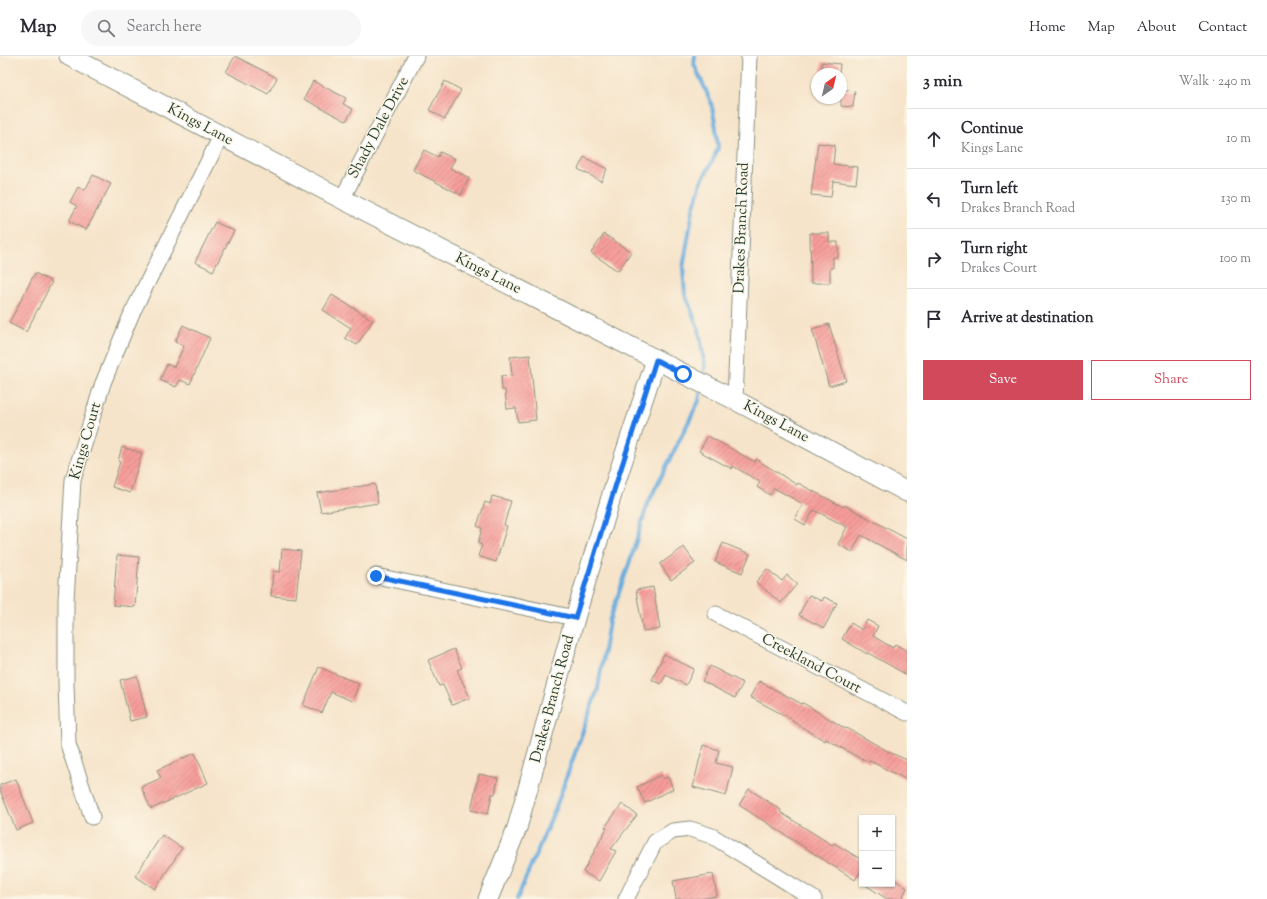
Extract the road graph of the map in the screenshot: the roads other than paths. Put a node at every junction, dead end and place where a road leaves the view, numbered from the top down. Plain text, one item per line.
1 (69, 56) edge
2 (416, 56) edge
3 (748, 56) edge
4 (221, 136) junction
5 (342, 199) junction
6 (656, 360) junction
7 (735, 400) junction
8 (907, 492) edge
9 (376, 576) dead end
10 (716, 614) dead end
11 (575, 618) junction
12 (907, 714) edge
13 (92, 817) dead end
14 (488, 899) edge
15 (626, 899) edge
16 (814, 899) edge

1 - 4 street, Kings Lane
2 - 5 street, Shady Dale Drive
3 - 7 street, Drakes Branch Road
4 - 5 street, Kings Lane
4 - 13 street, Kings Court
5 - 6 street, Kings Lane
6 - 7 street, Kings Lane
6 - 11 street, Drakes Branch Road
7 - 8 street, Kings Lane
9 - 11 street
10 - 12 street, Creekland Court
11 - 14 street, Drakes Branch Road
15 - 16 street

